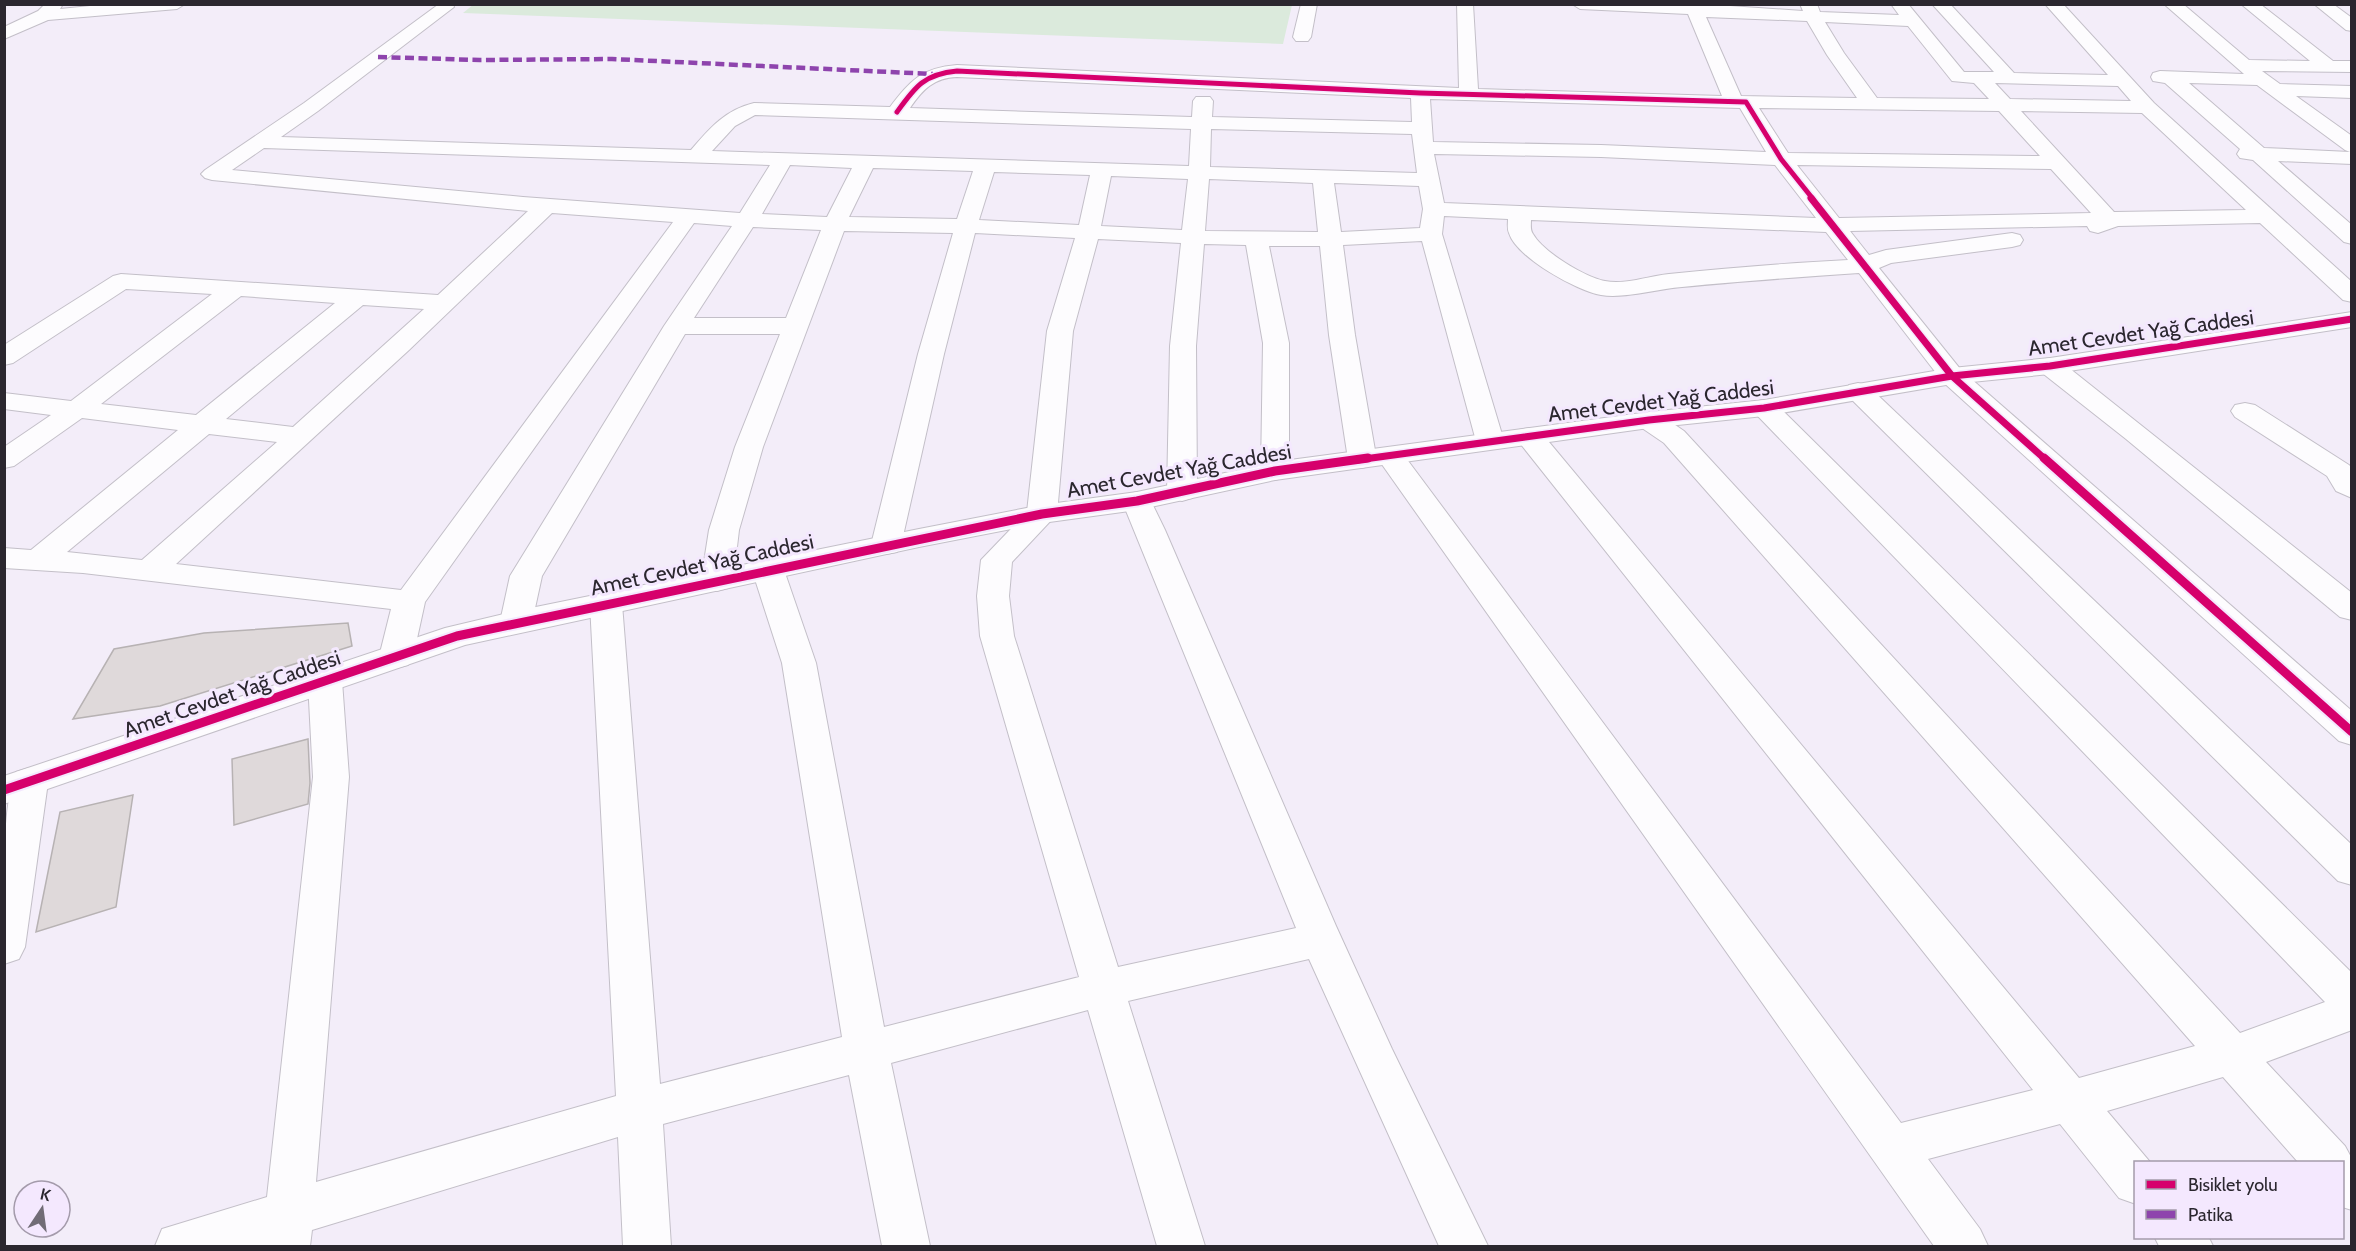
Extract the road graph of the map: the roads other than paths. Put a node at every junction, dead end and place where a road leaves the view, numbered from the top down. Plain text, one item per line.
1 (177, 4) edge
2 (1309, 4) edge
3 (1465, 4) edge
4 (1580, 4) edge
5 (1899, 4) edge
6 (1940, 4) edge
7 (2053, 4) edge
8 (2172, 4) edge
9 (2249, 4) edge
10 (2322, 4) edge
11 (442, 5) edge
12 (1694, 8) edge
13 (49, 10) edge
14 (1810, 10) edge
15 (1913, 21) junction
16 (2352, 26) edge
17 (4, 34) edge
18 (1302, 37) dead end
19 (2244, 65) junction
20 (2328, 66) junction
21 (2352, 67) edge
22 (2170, 77) junction
23 (2121, 78) junction
24 (1981, 79) junction
25 (2010, 79) junction
26 (1205, 85) junction
27 (2269, 85) junction
28 (2352, 92) edge
29 (1420, 93) junction
30 (1469, 94) junction
31 (1740, 102) junction
32 (1871, 104) junction
33 (2004, 105) junction
34 (2147, 107) junction
35 (897, 112) junction
36 (1200, 123) junction
37 (1422, 138) junction
38 (2348, 140) edge
39 (259, 142) junction
40 (485, 149) junction
41 (2194, 151) junction
42 (2255, 154) junction
43 (696, 157) junction
44 (2352, 158) edge
45 (1781, 159) junction
46 (783, 160) junction
47 (865, 162) junction
48 (2057, 163) junction
49 (985, 166) junction
50 (1102, 170) junction
51 (1199, 173) junction
52 (1323, 177) junction
53 (1429, 180) junction
54 (427, 196) junction
55 (2342, 202) dead end
56 (2314, 203) junction
57 (547, 205) junction
58 (2258, 210) junction
59 (1520, 213) junction
60 (689, 215) junction
61 (748, 218) junction
62 (1433, 221) junction
63 (2110, 221) junction
64 (835, 224) junction
65 (1832, 225) junction
66 (965, 226) junction
67 (1089, 231) junction
68 (1194, 236) junction
69 (2352, 237) edge
70 (1257, 240) junction
71 (1330, 240) junction
72 (1864, 266) junction
73 (235, 289) junction
74 (2352, 295) edge
75 (357, 297) junction
76 (444, 303) junction
77 (2352, 320) edge
78 (677, 326) junction
79 (795, 326) junction
80 (4, 357) edge
81 (2050, 366) junction
82 (1952, 376) junction
83 (1858, 392) junction
84 (4, 401) edge
85 (1764, 408) junction
86 (76, 410) junction
87 (2245, 411) dead end
88 (1649, 420) junction
89 (202, 424) junction
90 (300, 436) junction
91 (1528, 436) junction
92 (1490, 441) junction
93 (1376, 457) junction
94 (4, 460) edge
95 (1275, 471) junction
96 (2352, 489) edge
97 (1182, 492) junction
98 (1137, 501) junction
99 (1042, 514) junction
100 (886, 545) junction
101 (4, 558) edge
102 (38, 560) junction
103 (768, 570) junction
104 (149, 571) junction
105 (717, 581) junction
106 (409, 601) junction
107 (606, 604) junction
108 (2352, 610) edge
109 (516, 622) junction
110 (396, 657) junction
111 (325, 681) junction
112 (2352, 732) edge
113 (17, 786) edge
114 (2352, 870) edge
115 (1323, 939) junction
116 (4, 947) edge
117 (1101, 989) junction
118 (2352, 1001) edge
119 (2352, 1011) edge
120 (866, 1050) junction
121 (2232, 1055) junction
122 (2069, 1101) junction
123 (639, 1110) junction
124 (1891, 1147) junction
125 (2327, 1161) edge
126 (2134, 1180) edge
127 (288, 1230) edge
128 (179, 1246) edge
129 (647, 1246) edge
130 (906, 1246) edge
131 (1180, 1246) edge
132 (1464, 1246) edge
133 (1963, 1246) edge

1 - 13 street
2 - 18 street
3 - 30 street
4 - 12 street
5 - 15 street
6 - 25 street
7 - 23 street
8 - 19 street
9 - 20 street
10 - 16 street
11 - 39 street
12 - 14 street
12 - 31 street
13 - 17 street
14 - 15 street
14 - 32 street
15 - 24 street
19 - 20 street
19 - 27 street
20 - 21 street
22 - 23 street
22 - 27 street
22 - 42 street
23 - 25 street
23 - 34 street
24 - 25 street
24 - 33 street
26 - 29 street
26 - 35 street
26 - 36 street
27 - 28 street
27 - 38 street
29 - 30 street
29 - 37 street
30 - 31 street
31 - 32 street
31 - 45 street
32 - 33 street
33 - 34 street
33 - 48 street
34 - 41 street
35 - 36 street
35 - 43 street
36 - 37 street
36 - 51 street
37 - 45 street
37 - 53 street
39 - 40 street
39 - 54 street
40 - 43 street
40 - 54 street
41 - 42 street
41 - 58 street
42 - 44 street
42 - 56 street
43 - 46 street
45 - 48 street
45 - 65 street
46 - 47 street
46 - 61 street
47 - 49 street
47 - 64 street
48 - 63 street
49 - 50 street
49 - 66 street
50 - 51 street
50 - 67 street
51 - 52 street
51 - 68 street
52 - 53 street
52 - 71 street
53 - 62 street
54 - 57 street
55 - 56 street
56 - 58 street
56 - 69 street
57 - 60 street
57 - 76 street
58 - 63 street
58 - 74 street
59 - 62 street
59 - 65 street
59 - 72 street
60 - 61 street
60 - 106 street
61 - 64 street
61 - 78 street
62 - 71 street
62 - 92 street
63 - 65 street
63 - 72 street
64 - 66 street
64 - 79 street
65 - 72 street
66 - 67 street
66 - 100 street
67 - 68 street
67 - 99 street
68 - 70 street
68 - 97 street
70 - 71 street
70 - 95 street
71 - 93 street
72 - 82 street
73 - 75 street
73 - 80 street
73 - 86 street
75 - 76 street
75 - 89 street
76 - 90 street
77 - 81 street, Amet Cevdet Yağ Caddesi
78 - 79 street
78 - 109 street
79 - 105 street
81 - 82 street, Amet Cevdet Yağ Caddesi
81 - 108 street
82 - 83 street, Amet Cevdet Yağ Caddesi
82 - 112 street
83 - 85 street, Amet Cevdet Yağ Caddesi
83 - 114 street
84 - 86 street
85 - 88 street, Amet Cevdet Yağ Caddesi
85 - 118 street
86 - 89 street
86 - 94 street
87 - 96 street
88 - 91 street, Amet Cevdet Yağ Caddesi
88 - 121 street
89 - 90 street
89 - 102 street
90 - 104 street
91 - 92 street, Amet Cevdet Yağ Caddesi
91 - 122 street
92 - 93 street, Amet Cevdet Yağ Caddesi
93 - 95 street, Amet Cevdet Yağ Caddesi
93 - 124 street
95 - 97 street, Amet Cevdet Yağ Caddesi
97 - 98 street, Amet Cevdet Yağ Caddesi
98 - 99 street, Amet Cevdet Yağ Caddesi
98 - 115 street
99 - 100 street, Amet Cevdet Yağ Caddesi
99 - 117 street
100 - 103 street, Amet Cevdet Yağ Caddesi
101 - 102 street
102 - 104 street
103 - 105 street, Amet Cevdet Yağ Caddesi
103 - 120 street
104 - 106 street
105 - 107 street, Amet Cevdet Yağ Caddesi
106 - 110 street
107 - 109 street, Amet Cevdet Yağ Caddesi
107 - 123 street
109 - 110 street, Amet Cevdet Yağ Caddesi
110 - 111 street, Amet Cevdet Yağ Caddesi
111 - 113 street, Amet Cevdet Yağ Caddesi
111 - 127 street
113 - 116 street
115 - 117 street
115 - 132 street
117 - 120 street
117 - 131 street
119 - 121 street
120 - 123 street
120 - 130 street
121 - 122 street
121 - 125 street
122 - 124 street
122 - 126 street
123 - 127 street
123 - 129 street
124 - 133 street
127 - 128 street

